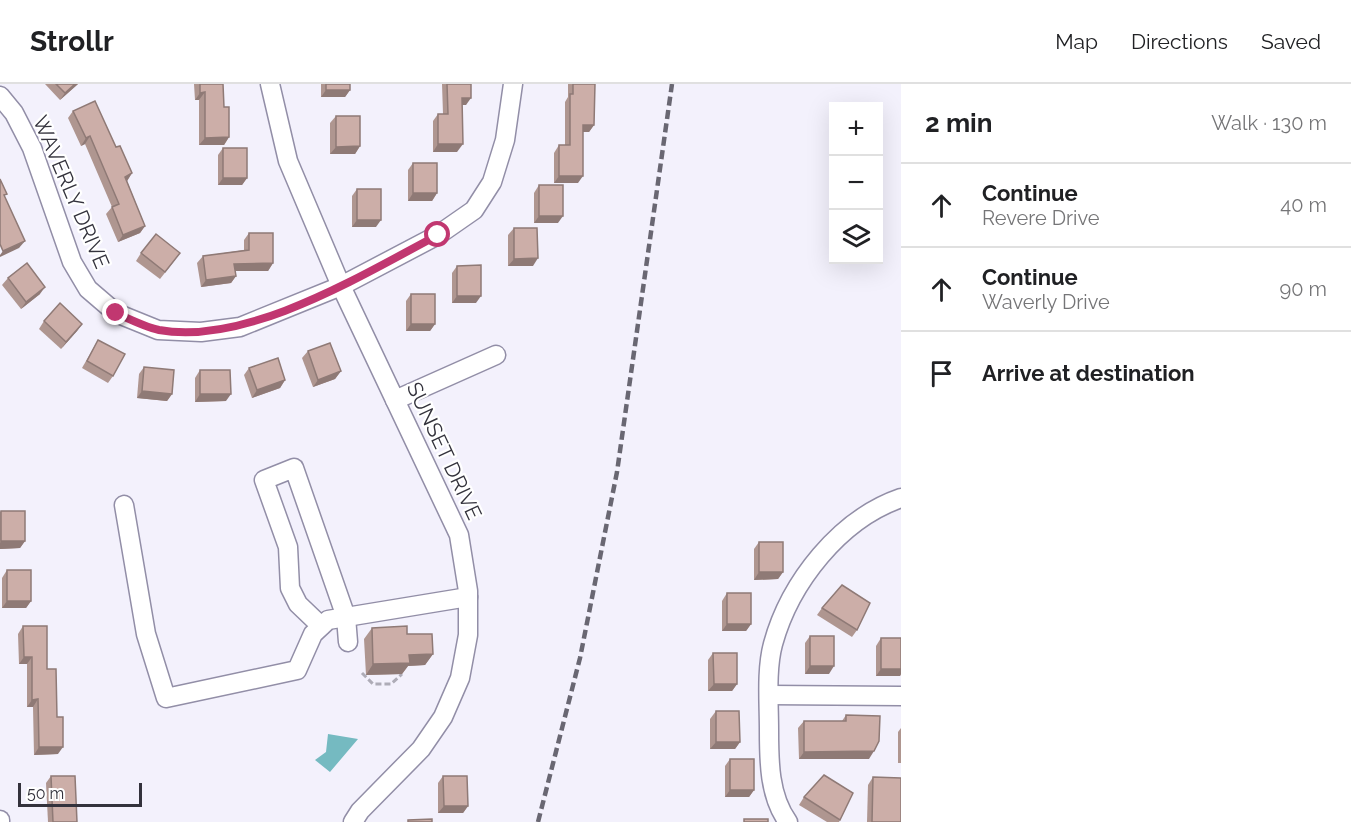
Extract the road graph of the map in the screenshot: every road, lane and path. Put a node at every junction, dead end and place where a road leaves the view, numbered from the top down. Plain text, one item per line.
1 (270, 84) edge
2 (513, 84) edge
3 (0, 96) edge
4 (341, 286) junction
5 (496, 355) dead end
6 (395, 400) junction
7 (901, 498) edge
8 (124, 505) dead end
9 (468, 597) junction
10 (346, 617) junction
11 (321, 626) junction
12 (348, 642) dead end
13 (362, 673) dead end
14 (402, 674) edge
15 (769, 695) junction
16 (901, 696) edge
17 (788, 821) edge
18 (353, 822) edge

1 - 4 street, SUNSET DRIVE
2 - 4 street, WAVERLY DRIVE
3 - 4 street, WAVERLY DRIVE
4 - 6 street, SUNSET DRIVE
5 - 6 street
6 - 9 street, SUNSET DRIVE
7 - 15 street
8 - 11 street
9 - 10 street
9 - 18 street, SUNSET DRIVE
10 - 11 street
10 - 11 street
10 - 12 street
13 - 14 path
15 - 16 street
15 - 17 street

